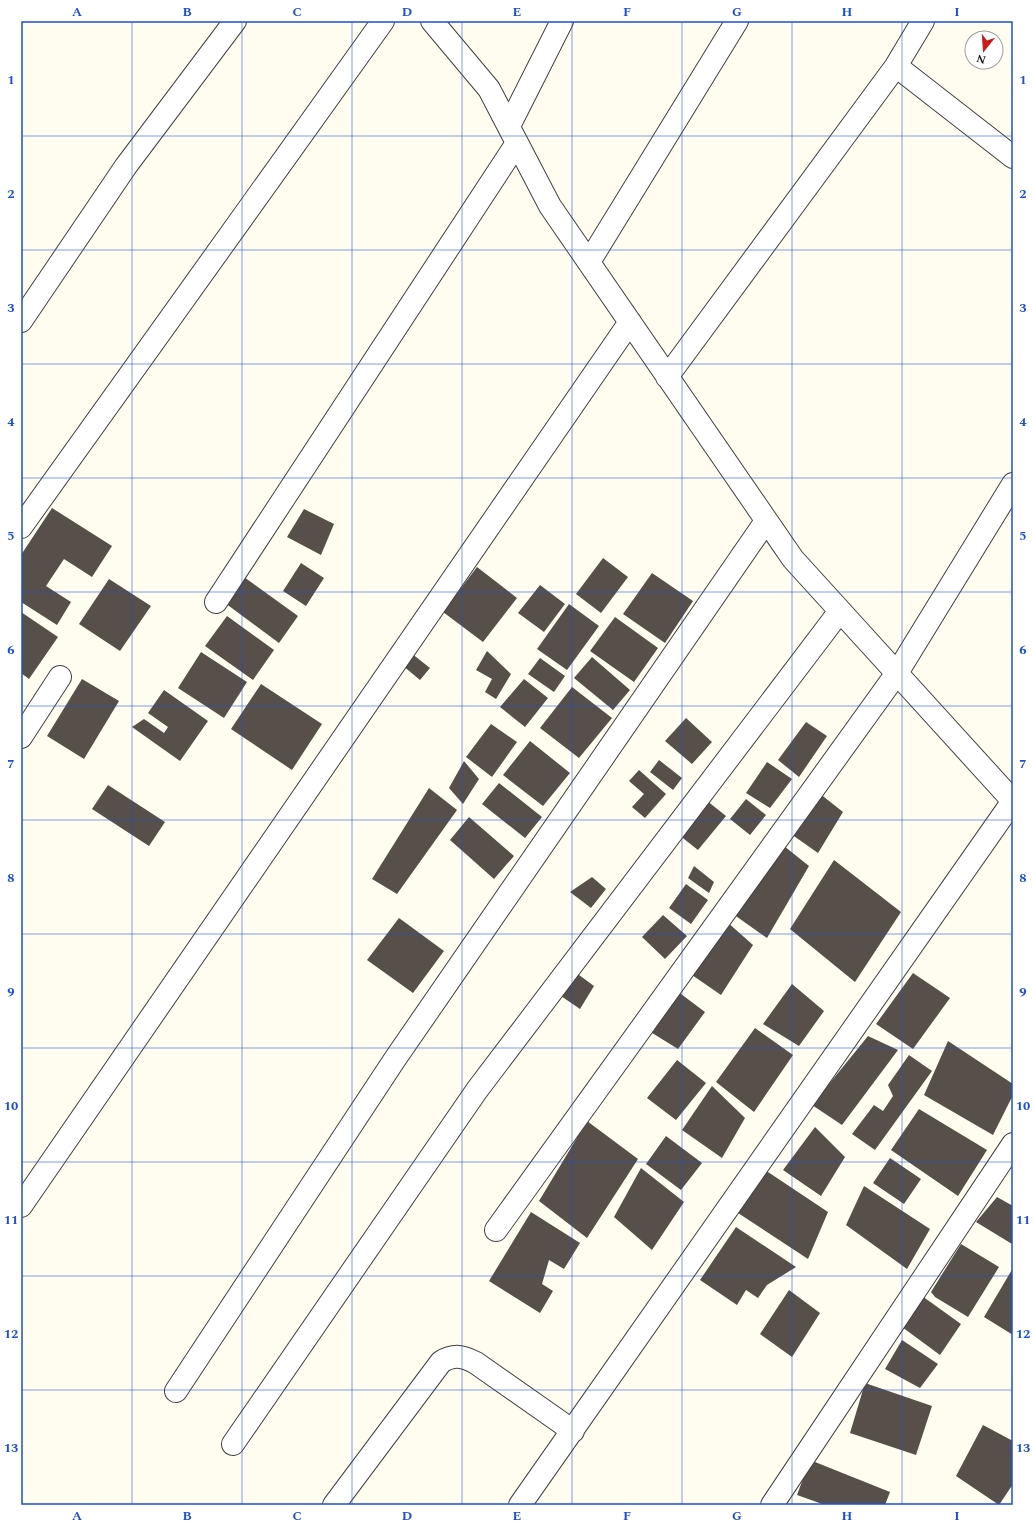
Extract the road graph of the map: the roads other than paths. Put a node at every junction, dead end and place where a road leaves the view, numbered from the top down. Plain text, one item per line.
1 (235, 21) edge
2 (383, 21) edge
3 (432, 21) edge
4 (562, 21) edge
5 (737, 21) edge
6 (923, 21) edge
7 (896, 66) junction
8 (513, 134) junction
9 (1013, 157) edge
10 (589, 262) junction
11 (21, 321) edge
12 (630, 322) junction
13 (668, 377) junction
14 (1013, 484) edge
15 (766, 520) junction
16 (21, 527) edge
17 (216, 602) dead end
18 (840, 611) junction
19 (897, 673) junction
20 (60, 677) dead end
21 (21, 737) edge
22 (1013, 801) edge
23 (1013, 1144) edge
24 (1005, 1174) edge
25 (21, 1206) edge
26 (496, 1230) dead end
27 (176, 1391) dead end
28 (573, 1431) junction
29 (233, 1444) dead end
30 (334, 1505) edge
31 (520, 1505) edge
32 (772, 1505) edge

1 - 11 street
2 - 16 street
3 - 8 street
4 - 8 street
5 - 10 street
6 - 7 street
7 - 9 street
7 - 13 street
8 - 10 street
8 - 17 street
10 - 12 street
12 - 13 street
12 - 25 street
13 - 15 street
14 - 19 street
15 - 18 street
15 - 27 street
18 - 19 street
18 - 29 street
19 - 22 street
19 - 26 street
20 - 21 street
22 - 28 street
23 - 24 street
24 - 32 street
28 - 30 street
28 - 31 street

